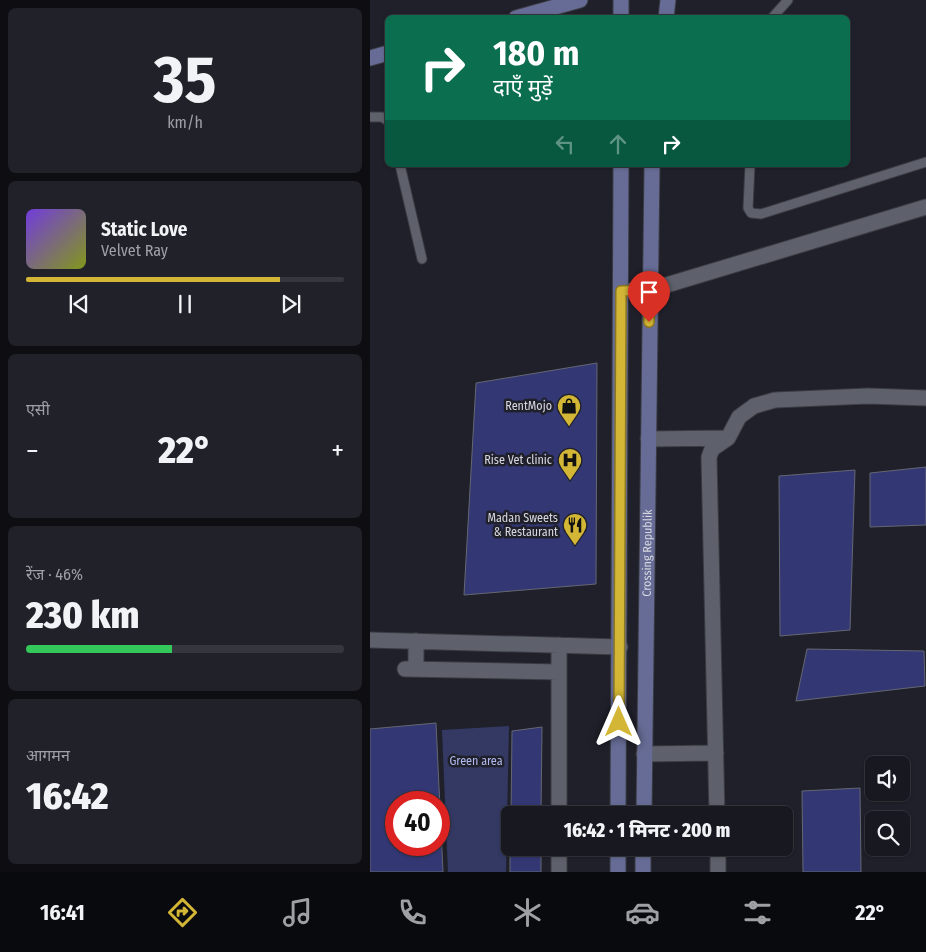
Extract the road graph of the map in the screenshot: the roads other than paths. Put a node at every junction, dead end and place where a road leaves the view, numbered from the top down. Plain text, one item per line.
1 (580, 0) edge
2 (621, 0) edge
3 (668, 0) edge
4 (788, 0) edge
5 (527, 15) edge
6 (621, 15) edge
7 (666, 15) edge
8 (775, 15) edge
9 (385, 54) edge
10 (370, 58) edge
11 (370, 116) edge
12 (385, 118) edge
13 (926, 162) edge
14 (400, 167) edge
15 (621, 167) edge
16 (652, 167) edge
17 (750, 167) edge
18 (926, 207) edge
19 (422, 259) dead end
20 (650, 290) junction
21 (621, 291) junction
22 (926, 398) edge
23 (728, 438) junction
24 (648, 439) junction
25 (370, 640) edge
26 (416, 641) junction
27 (559, 646) junction
28 (620, 647) junction
29 (559, 672) junction
30 (716, 753) junction
31 (644, 754) junction
32 (559, 806) edge
33 (618, 806) edge
34 (644, 806) edge
35 (717, 806) edge
36 (559, 856) edge
37 (618, 856) edge
38 (643, 856) edge
39 (718, 856) edge
40 (559, 872) edge
41 (618, 872) edge
42 (643, 872) edge
43 (718, 872) edge

1 - 5 street
2 - 6 street
3 - 7 street
4 - 8 lane
9 - 10 street
11 - 12 lane
13 - 17 lane
14 - 19 lane
15 - 21 street
16 - 20 street, Crossing Republik
18 - 20 street
20 - 21 street
20 - 24 street, Crossing Republik
21 - 28 street
22 - 23 street
23 - 24 street
23 - 30 street
24 - 31 street, Crossing Republik
25 - 26 street
26 - 27 street
26 - 29 street
27 - 28 street
27 - 29 street
28 - 33 street
29 - 32 street
30 - 31 street
30 - 35 street
31 - 34 street, Crossing Republik
36 - 40 street
37 - 41 street
38 - 42 street
39 - 43 street

